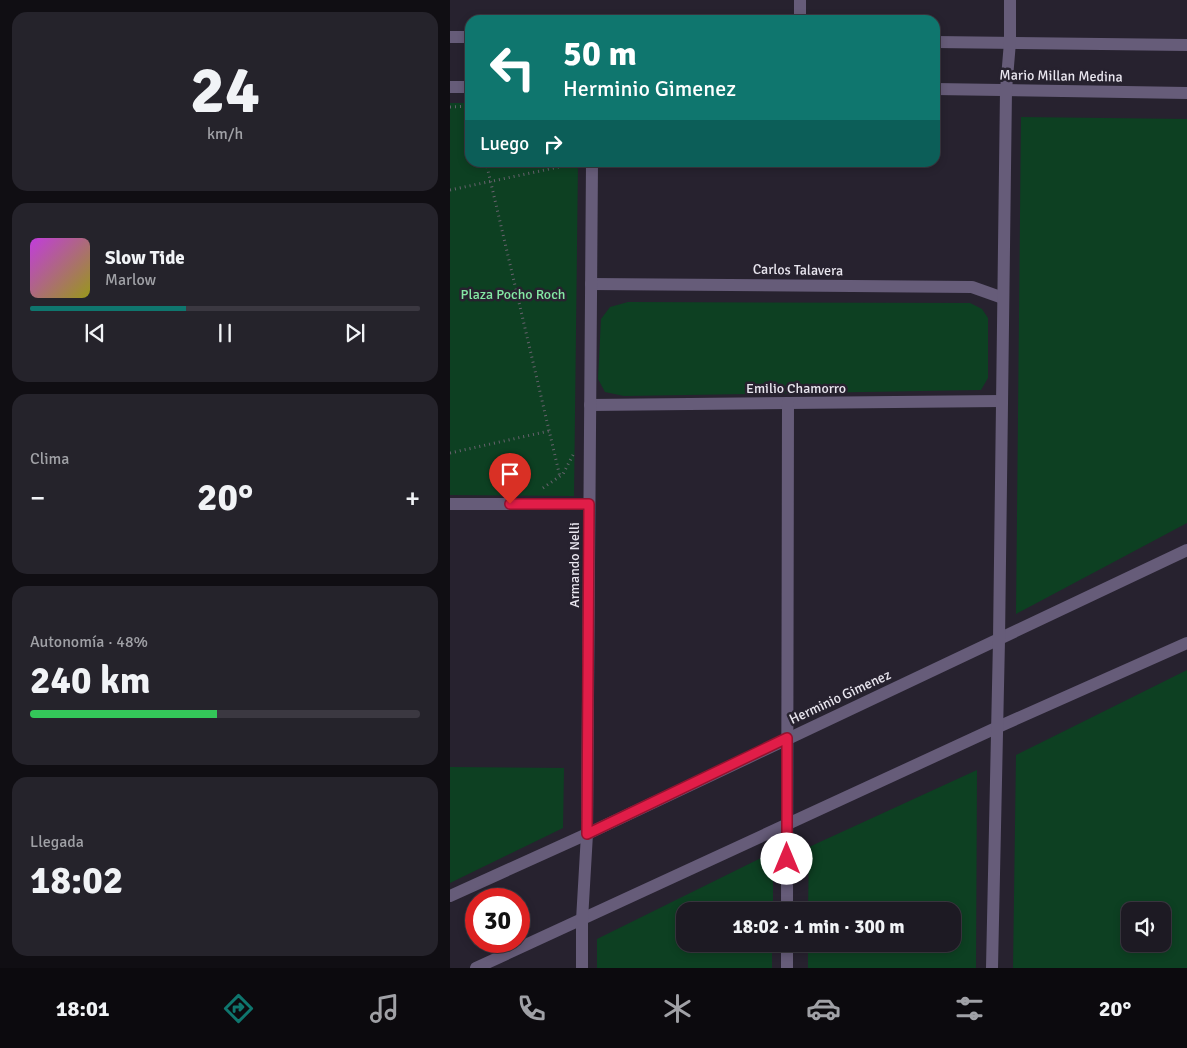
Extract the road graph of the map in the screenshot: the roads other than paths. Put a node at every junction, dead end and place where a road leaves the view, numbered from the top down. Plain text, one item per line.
1 (800, 0) edge
2 (1010, 0) edge
3 (800, 15) edge
4 (450, 37) edge
5 (465, 37) edge
6 (940, 42) edge
7 (1010, 42) junction
8 (1187, 45) edge
9 (450, 87) edge
10 (465, 87) edge
11 (940, 89) edge
12 (1006, 90) junction
13 (1187, 93) edge
14 (592, 167) edge
15 (591, 284) junction
16 (1003, 298) junction
17 (1002, 401) junction
18 (788, 403) junction
19 (590, 405) junction
20 (450, 504) edge
21 (589, 504) junction
22 (1187, 550) edge
23 (999, 640) junction
24 (1187, 644) edge
25 (998, 727) junction
26 (787, 738) junction
27 (787, 824) junction
28 (587, 834) junction
29 (450, 896) edge
30 (787, 902) edge
31 (582, 920) junction
32 (787, 952) edge
33 (476, 968) edge
34 (582, 968) edge
35 (787, 968) edge
36 (992, 968) edge

1 - 3 street
2 - 7 street
4 - 5 street
6 - 7 street
7 - 8 street
7 - 12 street
9 - 10 street
11 - 12 street, Mario Millan Medina
12 - 13 street, Mario Millan Medina
12 - 16 street
14 - 15 street, Armando Nelli
15 - 16 street, Carlos Talavera
15 - 19 street, Armando Nelli
16 - 17 street
17 - 18 street, Emilio Chamorro
17 - 23 street
18 - 19 street, Emilio Chamorro
18 - 26 street
19 - 21 street, Armando Nelli
20 - 21 street
21 - 28 street, Armando Nelli
22 - 23 street, Herminio Gimenez
23 - 25 street
23 - 26 street, Herminio Gimenez
24 - 25 street
25 - 27 street
25 - 36 street
26 - 27 street
26 - 28 street, Herminio Gimenez
27 - 30 street
27 - 31 street
28 - 29 street, Herminio Gimenez
28 - 31 street, Armando Nelli
31 - 33 street
31 - 34 street, Armando Nelli
32 - 35 street

